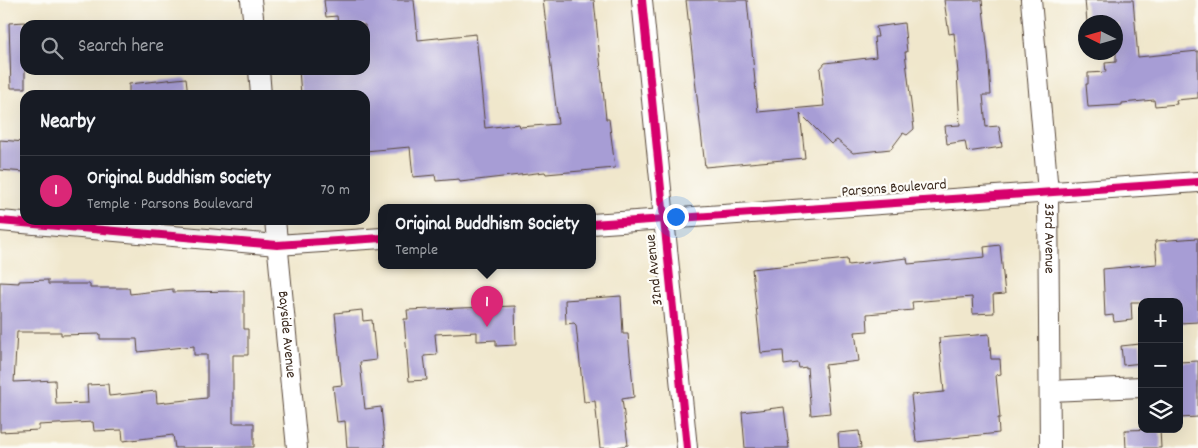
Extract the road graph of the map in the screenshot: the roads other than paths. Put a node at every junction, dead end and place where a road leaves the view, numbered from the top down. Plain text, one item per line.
1 (251, 0) edge
2 (642, 0) edge
3 (1031, 0) edge
4 (253, 20) edge
5 (259, 75) edge
6 (261, 90) edge
7 (1198, 182) edge
8 (1048, 192) junction
9 (664, 219) junction
10 (0, 221) edge
11 (20, 223) edge
12 (596, 224) edge
13 (44, 225) edge
14 (275, 225) edge
15 (378, 238) edge
16 (277, 246) junction
17 (1138, 387) edge
18 (1050, 391) junction
19 (297, 448) edge
20 (687, 448) edge
21 (1050, 448) edge

1 - 4 street
2 - 9 street, 32nd Avenue
3 - 8 street, 33rd Avenue
5 - 6 street
7 - 8 street, Parsons Boulevard
8 - 9 street, Parsons Boulevard
8 - 18 street, 33rd Avenue
9 - 12 street, Parsons Boulevard
9 - 20 street, 32nd Avenue
10 - 11 street
13 - 16 street
14 - 16 street, Bayside Avenue
15 - 16 street
16 - 19 street, Bayside Avenue
17 - 18 street
18 - 21 street, 33rd Avenue

